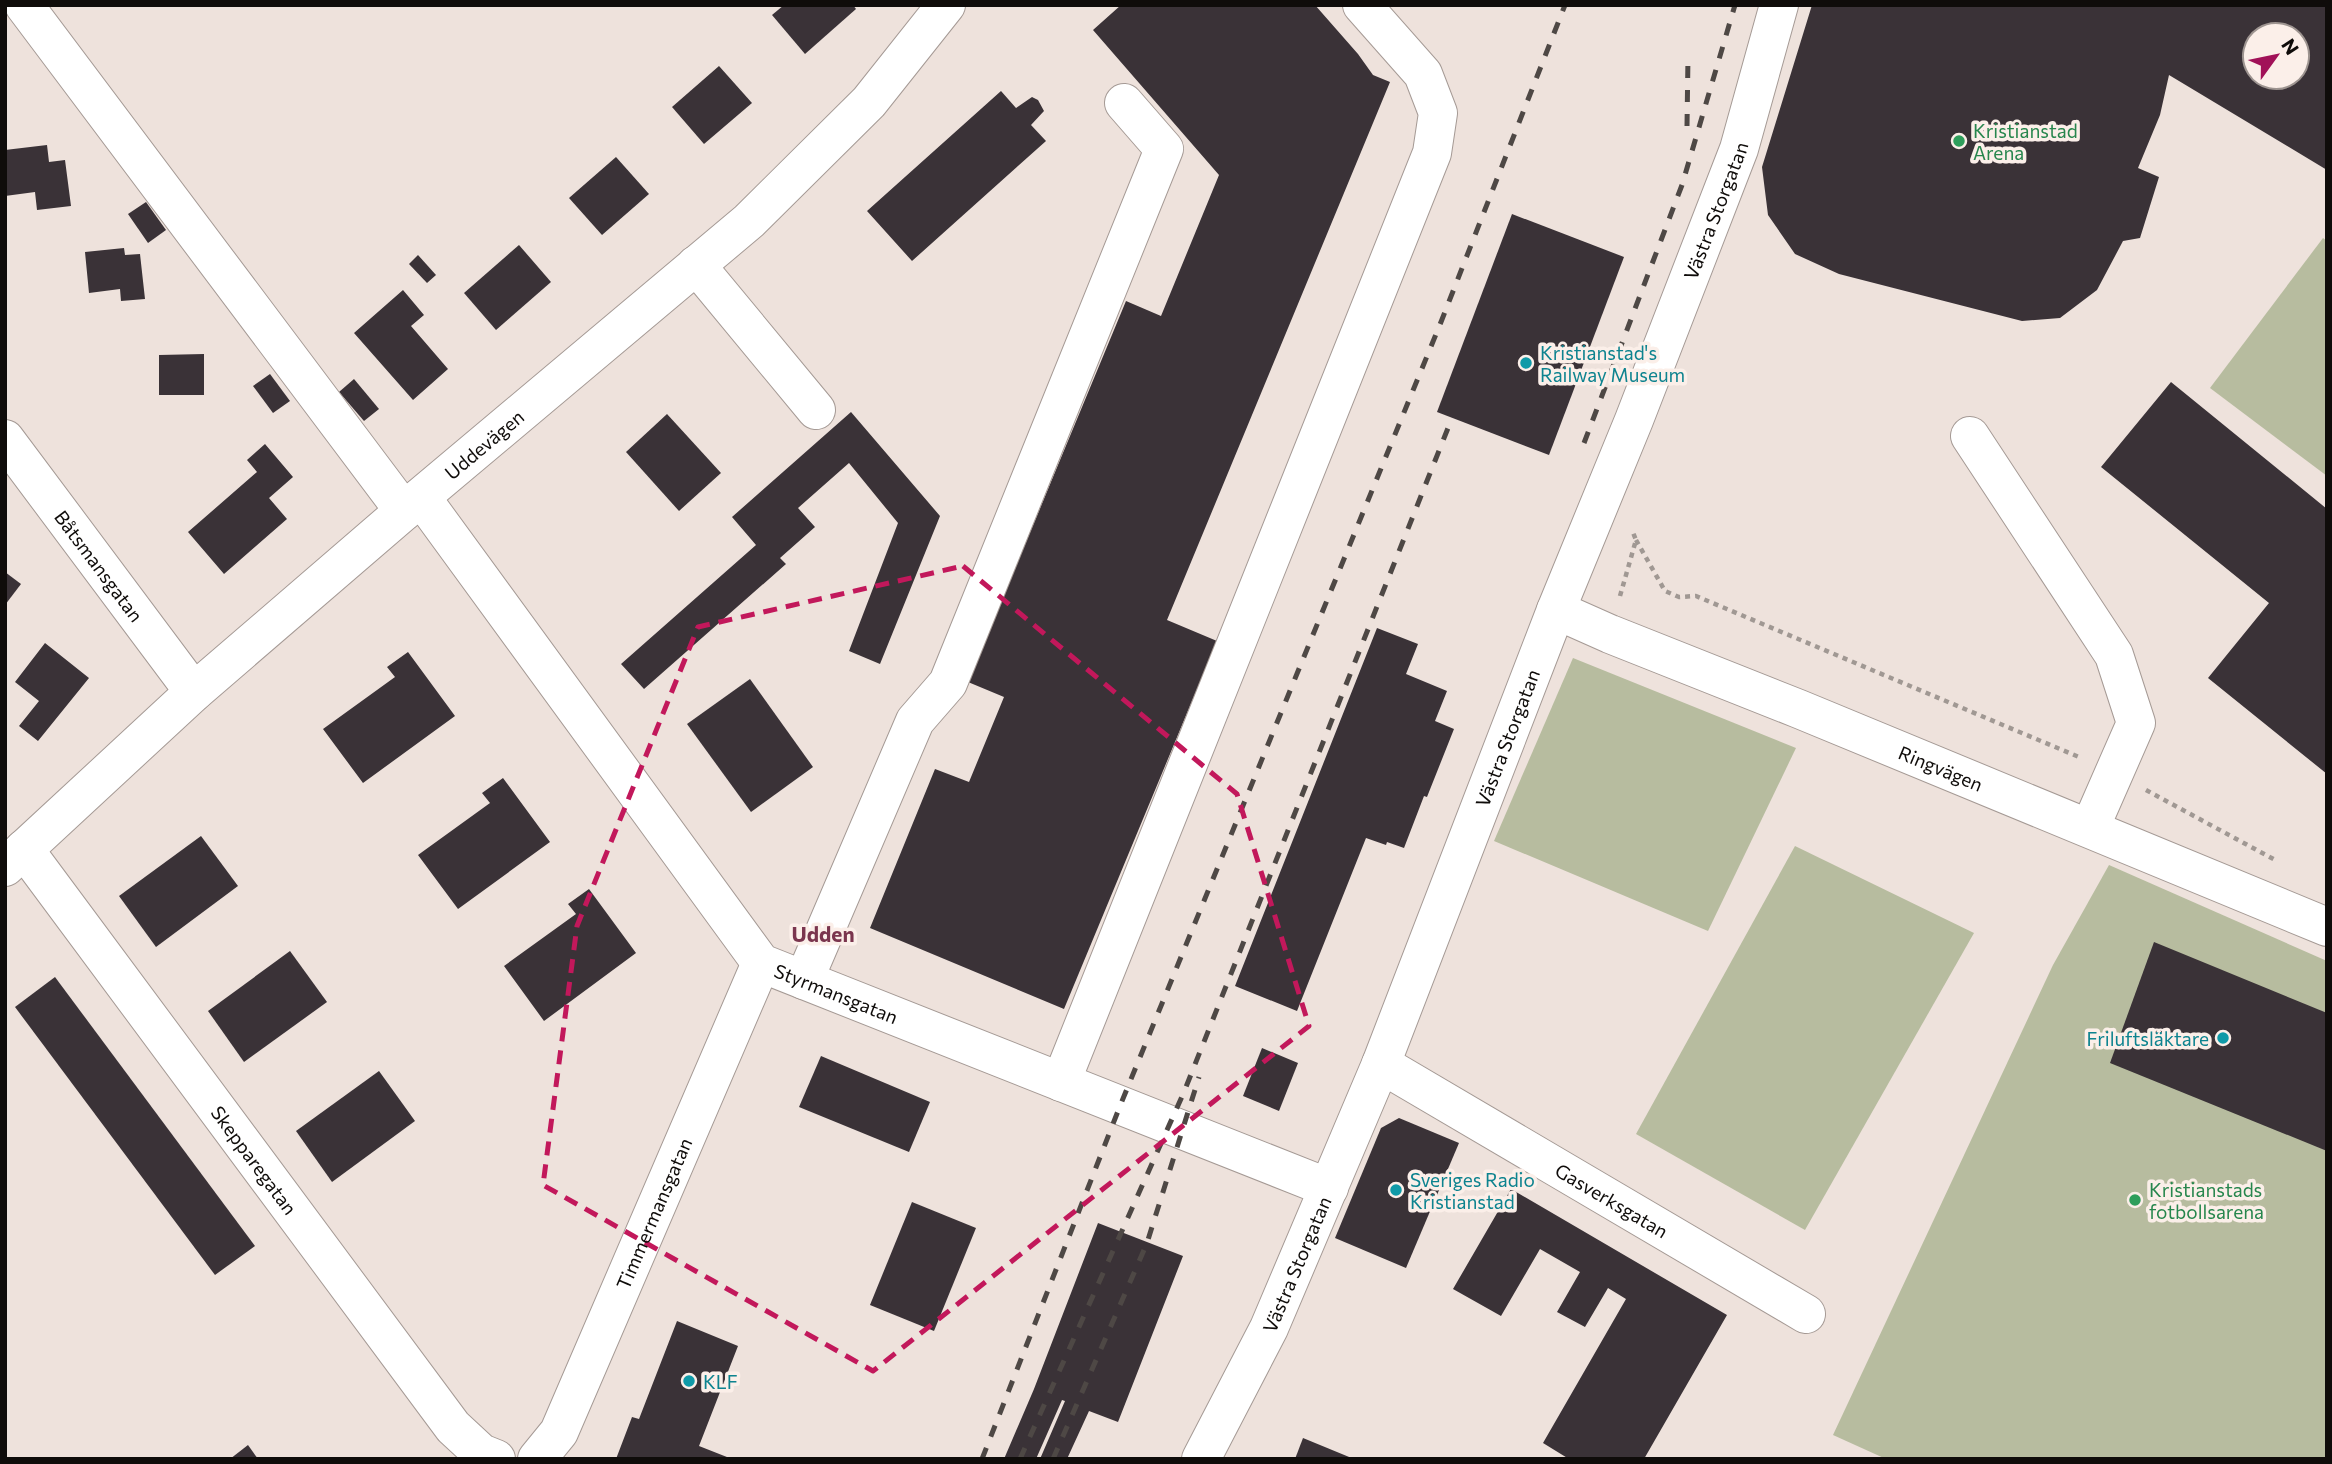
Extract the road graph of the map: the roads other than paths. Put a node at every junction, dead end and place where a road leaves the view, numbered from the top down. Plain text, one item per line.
1 (24, 5) edge
2 (946, 5) edge
3 (1362, 5) edge
4 (1779, 5) edge
5 (1124, 103) dead end
6 (696, 265) junction
7 (816, 410) dead end
8 (1970, 436) dead end
9 (5, 439) edge
10 (413, 504) junction
11 (1556, 610) junction
12 (194, 692) junction
13 (2090, 828) junction
14 (15, 858) edge
15 (2327, 927) edge
16 (761, 963) junction
17 (804, 980) junction
18 (1381, 1065) junction
19 (1061, 1082) junction
20 (1329, 1188) junction
21 (1806, 1314) dead end
22 (496, 1459) edge
23 (537, 1459) edge
24 (1201, 1459) edge

1 - 10 street, Styrmansgatan
2 - 6 street, Uddevägen
3 - 19 street
4 - 11 street, Västra Storgatan
5 - 17 street
6 - 7 street
6 - 10 street, Uddevägen
8 - 13 street
9 - 12 street, Båtsmansgatan
10 - 12 street, Uddevägen
10 - 16 street, Styrmansgatan
11 - 13 street, Ringvägen
11 - 18 street, Västra Storgatan
12 - 14 street, Uddevägen
13 - 15 street, Ringvägen
14 - 22 street, Skepparegatan
16 - 17 street, Styrmansgatan
16 - 23 street, Timmermansgatan
17 - 19 street, Styrmansgatan
18 - 20 street, Västra Storgatan
18 - 21 street, Gasverksgatan
19 - 20 street, Styrmansgatan
20 - 24 street, Västra Storgatan

